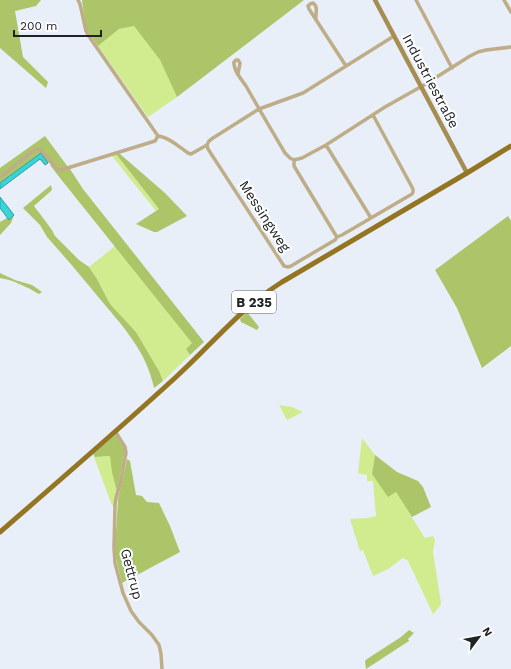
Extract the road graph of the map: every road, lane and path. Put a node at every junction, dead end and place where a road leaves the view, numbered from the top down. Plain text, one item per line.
1 (78, 0) edge
2 (375, 0) edge
3 (416, 0) edge
4 (504, 0) edge
5 (511, 12) edge
6 (316, 19) dead end
7 (394, 36) junction
8 (511, 47) edge
9 (346, 66) junction
10 (452, 68) junction
11 (238, 74) dead end
12 (421, 87) junction
13 (259, 109) junction
14 (373, 115) junction
15 (158, 136) junction
16 (326, 144) junction
17 (207, 145) junction
18 (511, 146) edge
19 (294, 160) junction
20 (467, 173) junction
21 (0, 177) edge
22 (371, 218) junction
23 (337, 237) junction
24 (115, 431) junction
25 (0, 532) edge
26 (162, 669) edge

1 - 15 street
2 - 7 street, Industriestraße
3 - 10 street
4 - 5 street
6 - 9 street
7 - 9 street
7 - 12 street, Industriestraße
8 - 10 street
9 - 13 street
10 - 12 street
11 - 13 street
12 - 14 street
12 - 20 street, Industriestraße
13 - 17 street
13 - 19 street
14 - 16 street
14 - 22 street
15 - 17 street
15 - 21 street
16 - 19 street
16 - 22 street
17 - 23 street, Messingweg
18 - 20 main road, B 235
19 - 23 street
20 - 24 main road, B 235
22 - 23 street
24 - 25 main road, B 235
24 - 26 street, Gettrup

